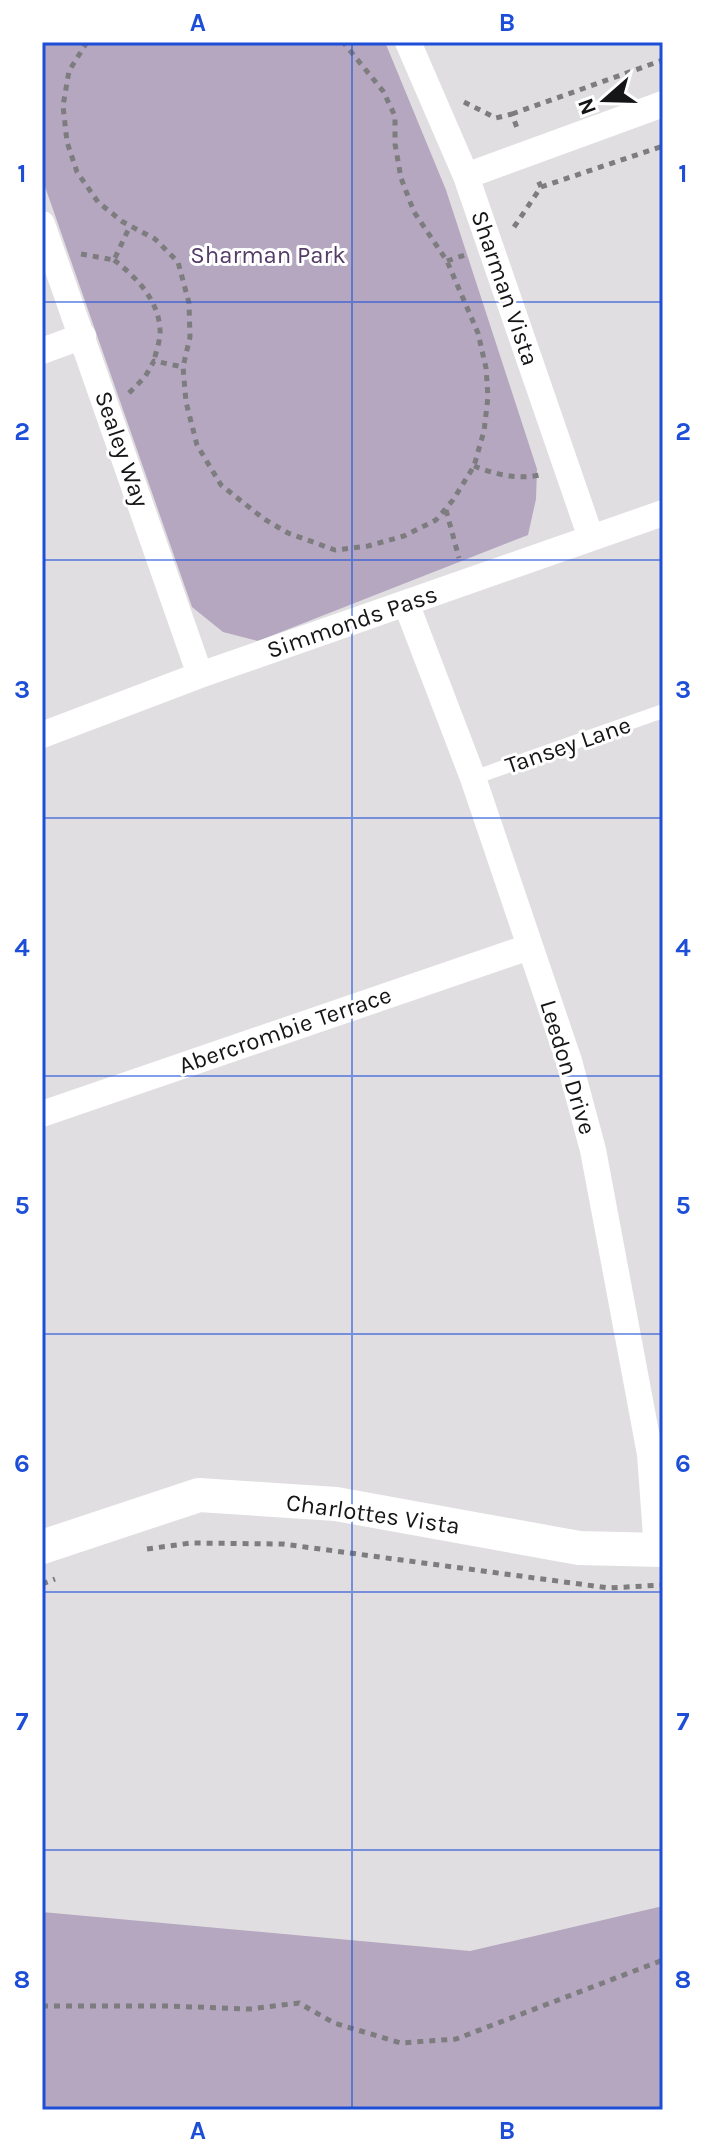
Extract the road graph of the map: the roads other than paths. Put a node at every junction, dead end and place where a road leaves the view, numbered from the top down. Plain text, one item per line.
1 (408, 42) edge
2 (663, 104) edge
3 (466, 176) junction
4 (42, 224) edge
5 (83, 336) junction
6 (42, 351) edge
7 (663, 513) edge
8 (591, 538) junction
9 (406, 603) junction
10 (200, 675) junction
11 (663, 711) edge
12 (42, 735) edge
13 (473, 778) junction
14 (529, 947) junction
15 (42, 1114) edge
16 (42, 1547) edge
17 (660, 1550) edge

1 - 3 street, Sharman Vista
2 - 3 street
3 - 8 street, Sharman Vista
4 - 5 street, Sealey Way
5 - 6 street
5 - 10 street, Sealey Way
7 - 8 street, Simmonds Pass
8 - 9 street, Simmonds Pass
9 - 10 street, Simmonds Pass
9 - 13 street, Leedon Drive
10 - 12 street, Simmonds Pass
11 - 13 lane, Tansey Lane
13 - 14 street, Leedon Drive
14 - 15 street, Abercrombie Terrace
14 - 17 street, Leedon Drive
16 - 17 street, Charlottes Vista

